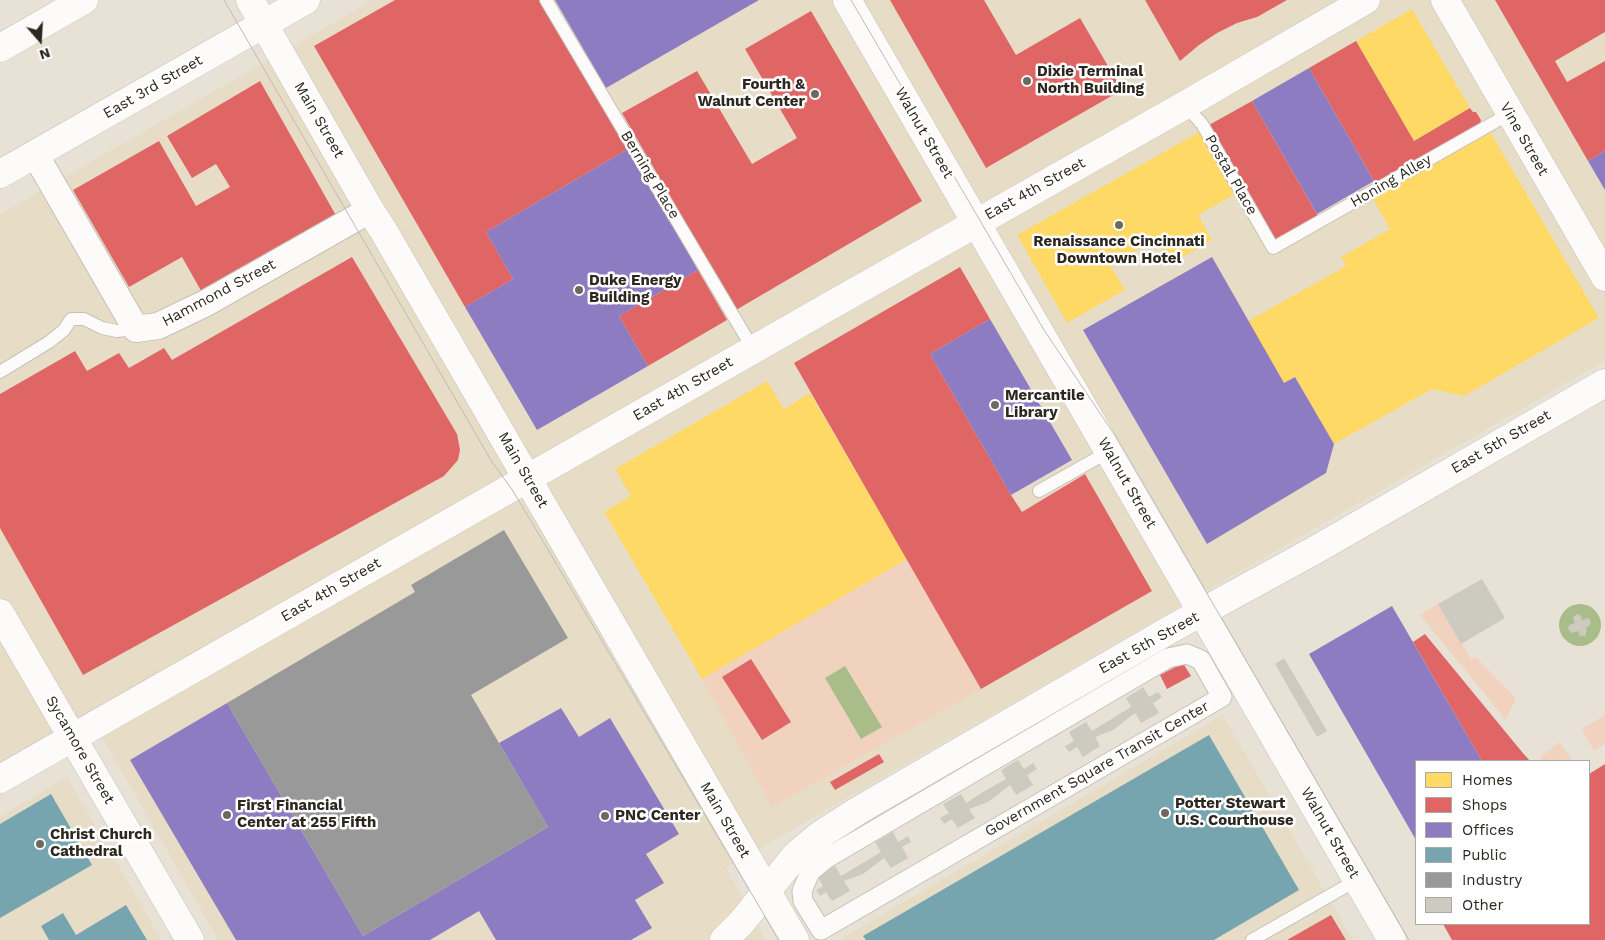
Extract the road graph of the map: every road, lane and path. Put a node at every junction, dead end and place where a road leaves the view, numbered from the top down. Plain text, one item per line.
1 (84, 0) edge
2 (250, 0) edge
3 (306, 0) edge
4 (546, 0) edge
5 (847, 0) edge
6 (1366, 0) edge
7 (1445, 0) edge
8 (264, 24) junction
9 (0, 48) edge
10 (1185, 105) junction
11 (1509, 114) junction
12 (35, 154) junction
13 (0, 174) edge
14 (370, 210) junction
15 (976, 223) junction
16 (1274, 248) joint
17 (1605, 277) edge
18 (136, 328) junction
19 (753, 349) junction
20 (0, 372) edge
21 (1605, 383) edge
22 (1108, 452) junction
23 (527, 478) junction
24 (1039, 491) dead end
25 (0, 613) edge
26 (1202, 613) junction
27 (1233, 691) junction
28 (73, 738) junction
29 (0, 779) edge
30 (1357, 880) junction
31 (766, 892) junction
32 (821, 930) junction
33 (188, 939) edge
34 (724, 940) edge
35 (795, 940) edge
36 (804, 940) edge
37 (1252, 940) edge
38 (1392, 940) edge

1 - 9 main road
2 - 8 main road, Main Street
3 - 8 main road, East 3rd Street
4 - 19 lane, Berning Place
5 - 15 main road, Walnut Street
6 - 10 main road, East 4th Street
7 - 11 main road, Vine Street
8 - 12 main road, East 3rd Street
8 - 14 main road, Main Street
10 - 15 main road, East 4th Street
10 - 16 lane, Postal Place
11 - 16 lane, Honing Alley
11 - 17 main road, Vine Street
12 - 13 main road, East 3rd Street
12 - 18 street
14 - 18 street, Hammond Street
14 - 23 main road, Main Street
15 - 19 main road, East 4th Street
15 - 22 main road, Walnut Street
18 - 20 lane
19 - 23 main road, East 4th Street
21 - 26 main road, East 5th Street
22 - 24 lane
22 - 26 main road, Walnut Street
23 - 28 main road, East 4th Street
23 - 31 main road, Main Street
25 - 28 main road, Sycamore Street
26 - 27 main road, Walnut Street
26 - 31 main road, East 5th Street
27 - 30 main road, Walnut Street
27 - 32 lane
27 - 32 street, Government Square Transit Center
28 - 29 main road, East 4th Street
28 - 33 main road, Sycamore Street
30 - 37 lane
30 - 38 main road, Walnut Street
31 - 34 main road, East 5th Street
31 - 35 main road, Main Street
32 - 36 lane

